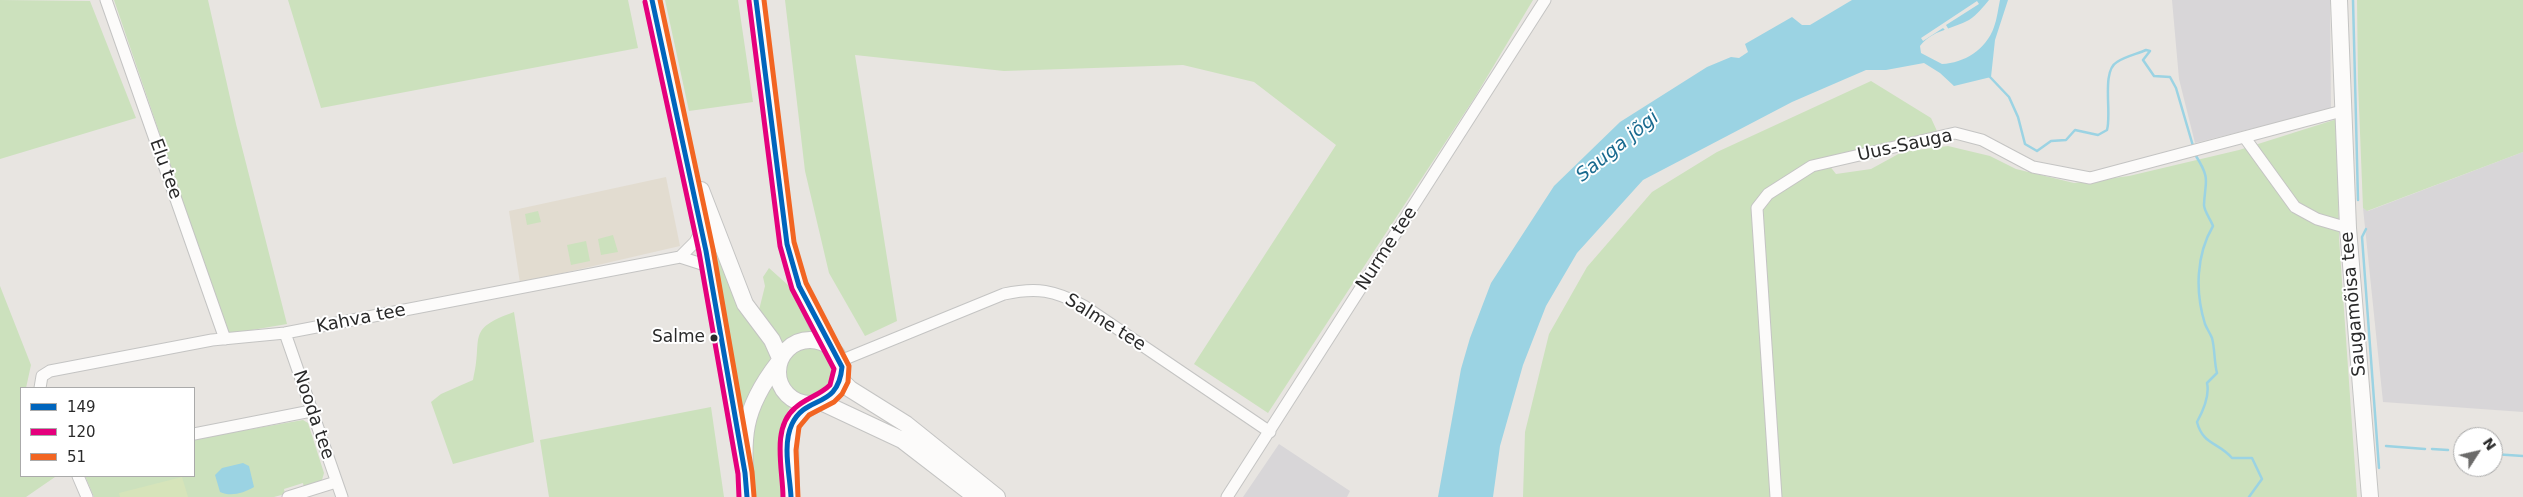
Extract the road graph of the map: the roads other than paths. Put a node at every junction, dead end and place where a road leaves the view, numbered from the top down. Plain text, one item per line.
1 (106, 0) edge
2 (652, 0) edge
3 (756, 0) edge
4 (1545, 0) edge
5 (2339, 0) edge
6 (2342, 111) junction
7 (2245, 138) junction
8 (684, 149) junction
9 (2348, 228) junction
10 (701, 231) junction
11 (680, 257) junction
12 (708, 266) junction
13 (284, 333) junction
14 (224, 339) junction
15 (837, 355) junction
16 (780, 360) junction
17 (841, 380) junction
18 (41, 382) edge
19 (818, 403) junction
20 (311, 411) junction
21 (1270, 432) junction
22 (195, 434) edge
23 (745, 473) junction
24 (78, 477) edge
25 (336, 482) junction
26 (87, 497) edge
27 (288, 497) edge
28 (342, 497) edge
29 (747, 497) edge
30 (792, 497) edge
31 (976, 497) edge
32 (997, 497) edge
33 (1228, 497) edge
34 (1776, 497) edge
35 (2370, 497) edge

1 - 14 street, Elu tee
2 - 8 main road
3 - 15 main road
4 - 21 street, Nurme tee
5 - 6 main road, Saugamõisa tee
6 - 7 street, Uus-Sauga
6 - 9 main road, Saugamõisa tee
7 - 9 street
7 - 34 street, Uus-Sauga
8 - 10 main road
8 - 16 main road
9 - 35 main road, Saugamõisa tee
10 - 11 street
10 - 12 main road
11 - 12 street, Kahva tee
11 - 13 street, Kahva tee
12 - 23 main road
13 - 14 street, Kahva tee
13 - 20 street, Nooda tee
14 - 18 street, Kahva tee
15 - 16 main road
15 - 17 main road
15 - 21 street, Salme tee
16 - 19 main road
16 - 23 main road
17 - 19 main road
17 - 32 main road
19 - 30 main road
19 - 31 main road
20 - 22 street
20 - 25 street, Nooda tee
21 - 33 street, Nurme tee
23 - 29 main road
24 - 26 street
25 - 27 street
25 - 28 street, Nooda tee

